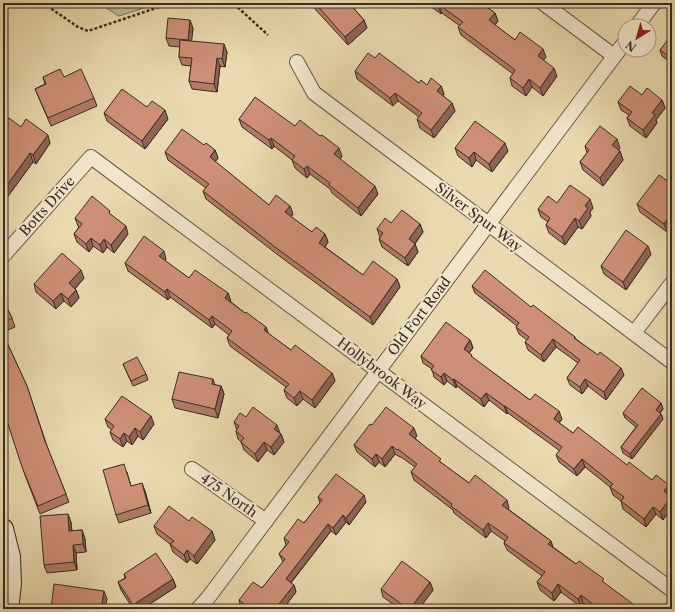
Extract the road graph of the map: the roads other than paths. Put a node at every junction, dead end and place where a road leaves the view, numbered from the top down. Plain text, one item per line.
1 (543, 3) edge
2 (654, 3) edge
3 (643, 18) edge
4 (617, 52) edge
5 (614, 56) junction
6 (297, 62) dead end
7 (91, 157) joint
8 (489, 224) junction
9 (3, 256) edge
10 (672, 283) edge
11 (634, 334) junction
12 (672, 362) edge
13 (378, 371) junction
14 (192, 469) dead end
15 (266, 521) junction
16 (3, 529) edge
17 (670, 582) edge
18 (8, 609) edge
19 (198, 609) edge

1 - 5 street
2 - 3 street
4 - 5 street, Old Fort Road
5 - 8 street, Old Fort Road
6 - 8 street, Silver Spur Way
7 - 9 street, Botts Drive
7 - 13 street, Hollybrook Way
8 - 11 street, Silver Spur Way
8 - 13 street, Old Fort Road
10 - 11 street
11 - 12 street, Silver Spur Way
13 - 15 street, Old Fort Road
13 - 17 street, Hollybrook Way
14 - 15 street, 475 North
15 - 19 street, Old Fort Road
16 - 18 street

